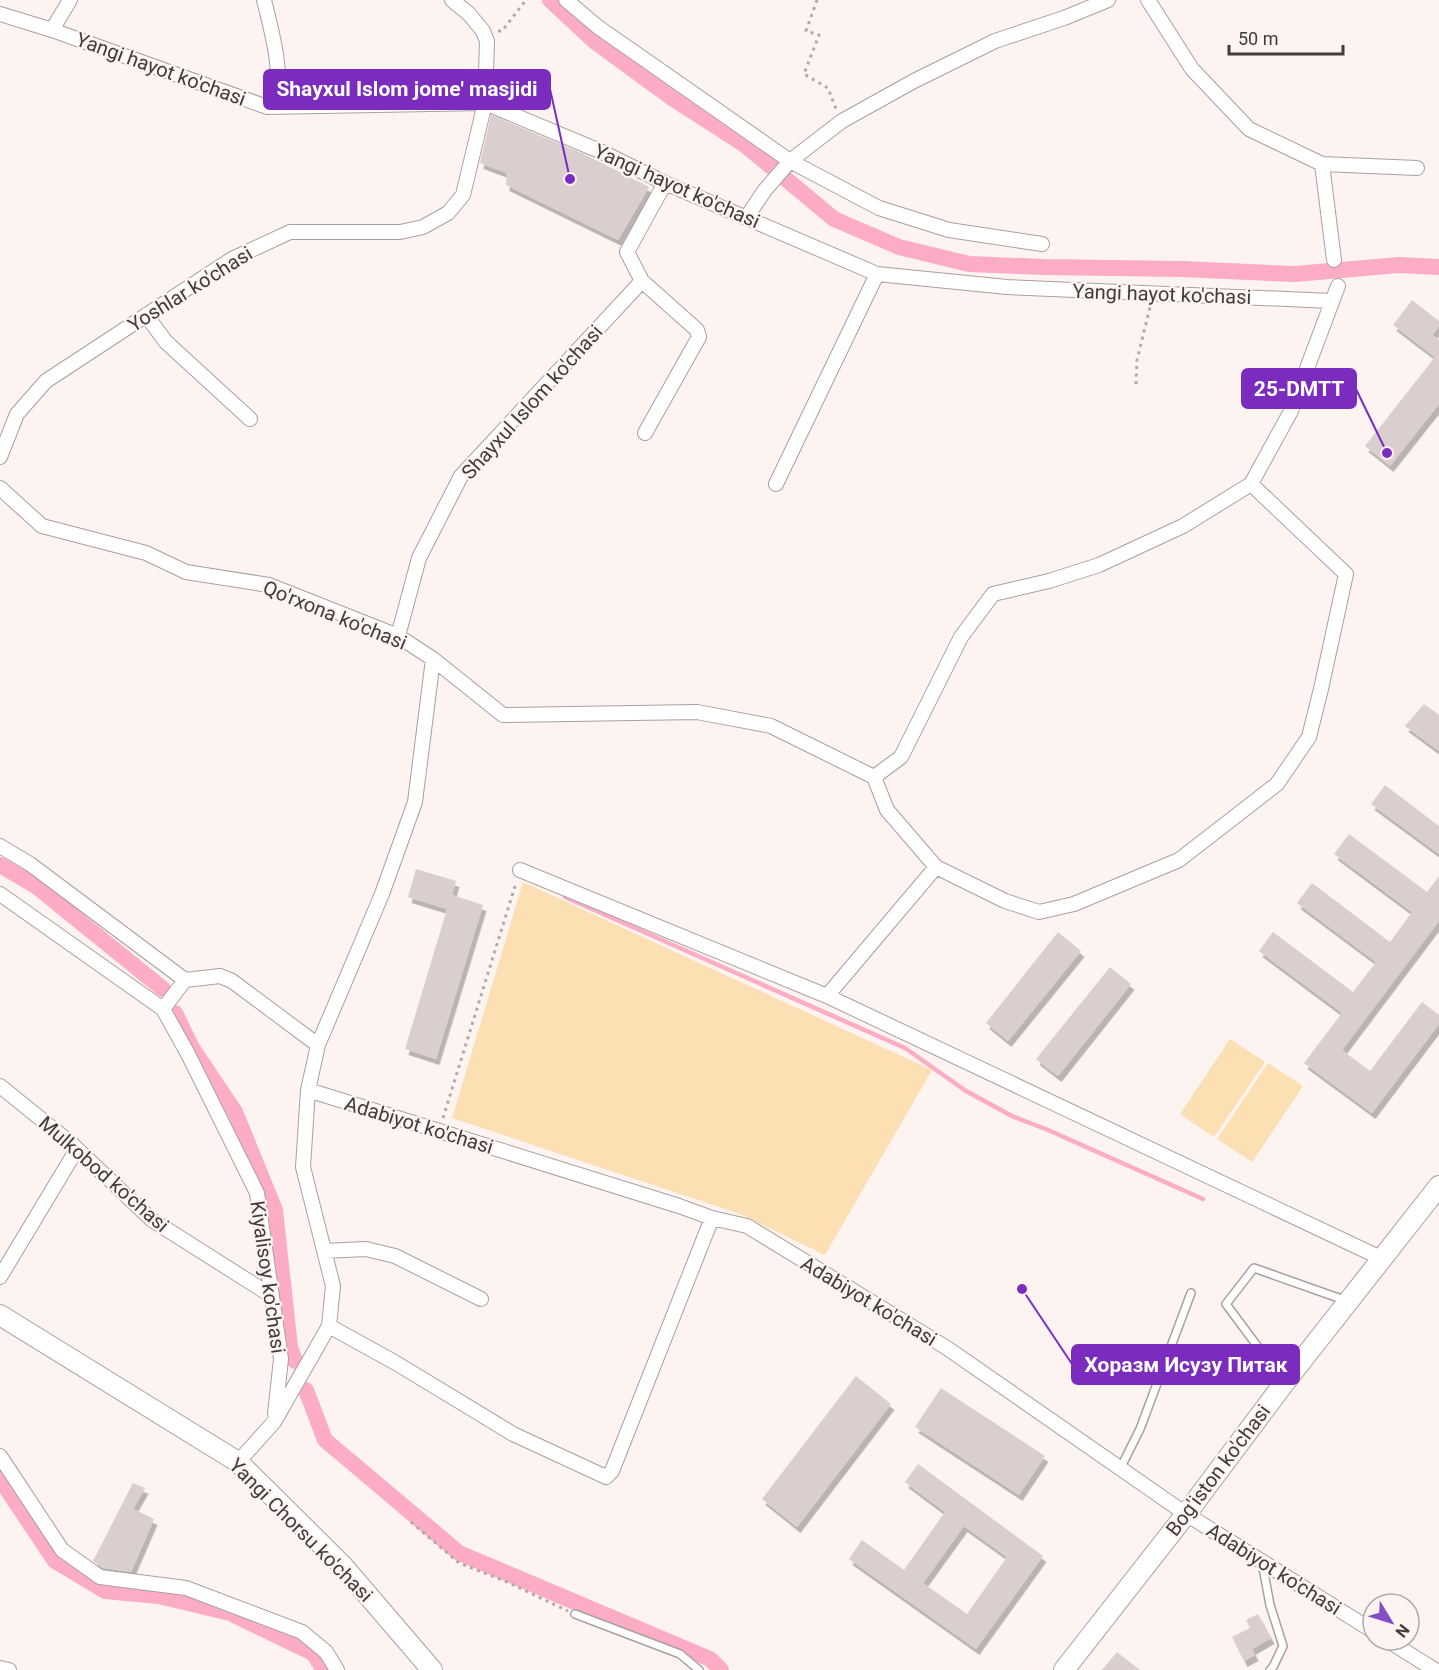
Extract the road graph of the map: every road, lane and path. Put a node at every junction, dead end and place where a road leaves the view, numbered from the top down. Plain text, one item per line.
1 (70, 0) edge
2 (264, 0) edge
3 (452, 0) edge
4 (525, 0) edge
5 (566, 0) edge
6 (817, 0) edge
7 (1108, 0) edge
8 (1148, 0) edge
9 (0, 14) edge
10 (52, 30) junction
11 (483, 31) junction
12 (485, 103) junction
13 (277, 106) junction
14 (842, 121) junction
15 (790, 161) junction
16 (1322, 164) junction
17 (1417, 168) dead end
18 (665, 183) junction
19 (746, 218) junction
20 (1042, 244) dead end
21 (1334, 261) dead end
22 (877, 274) junction
23 (642, 281) junction
24 (1338, 286) dead end
25 (1153, 293) junction
26 (1332, 301) junction
27 (146, 315) junction
28 (1136, 384) dead end
29 (250, 419) dead end
30 (645, 433) dead end
31 (0, 457) edge
32 (776, 484) dead end
33 (1251, 484) junction
34 (0, 488) edge
35 (398, 636) junction
36 (433, 659) junction
37 (874, 777) junction
38 (0, 846) edge
39 (936, 867) junction
40 (520, 870) joint
41 (0, 894) edge
42 (185, 980) junction
43 (827, 996) junction
44 (163, 1009) junction
45 (318, 1045) junction
46 (0, 1086) edge
47 (308, 1090) junction
48 (439, 1131) junction
49 (77, 1149) junction
50 (1439, 1186) edge
51 (712, 1218) junction
52 (324, 1251) junction
53 (1383, 1259) junction
54 (0, 1277) edge
55 (1191, 1293) dead end
56 (272, 1296) junction
57 (481, 1299) dead end
58 (1349, 1302) junction
59 (0, 1315) edge
60 (329, 1326) junction
61 (1285, 1382) junction
62 (274, 1422) junction
63 (0, 1456) edge
64 (238, 1462) junction
65 (1120, 1469) junction
66 (1186, 1514) junction
67 (411, 1522) dead end
68 (1261, 1562) junction
69 (575, 1614) joint
70 (1361, 1624) edge
71 (1407, 1652) edge
72 (0, 1668) edge
73 (9, 1670) edge
74 (337, 1670) edge
75 (432, 1670) edge
76 (699, 1670) edge
77 (1064, 1670) edge
78 (1270, 1670) edge
79 (1436, 1670) edge

1 - 10 street
2 - 13 street
3 - 11 street
4 - 11 path
5 - 15 street
6 - 14 path
7 - 14 street
8 - 16 street
9 - 10 street, Yangi hayot ko'chasi
10 - 13 street, Yangi hayot ko'chasi
11 - 12 street, Yoshlar ko'chasi
12 - 13 street, Yangi hayot ko'chasi
12 - 18 street, Yangi hayot ko'chasi
12 - 27 street, Yoshlar ko'chasi
14 - 15 street
15 - 19 street
15 - 20 street
16 - 17 street
16 - 21 street
18 - 19 street, Yangi hayot ko'chasi
18 - 23 street
19 - 22 street, Yangi hayot ko'chasi
22 - 25 street, Yangi hayot ko'chasi
22 - 32 street
23 - 30 street
23 - 35 street, Shayxul Islom ko'chasi
24 - 26 street
25 - 26 street, Yangi hayot ko'chasi
25 - 28 path
26 - 33 street
27 - 29 street
27 - 31 street, Yoshlar ko'chasi
33 - 37 street
33 - 39 street
34 - 35 street, Qo'rxona ko'chasi
35 - 36 street, Qo'rxona ko'chasi
36 - 37 street, Qo'rxona ko'chasi
36 - 45 street
37 - 39 street
38 - 42 street
39 - 43 street
40 - 43 street
40 - 48 path
41 - 44 street, Kiyalisoy ko'chasi
42 - 44 street
42 - 45 street
43 - 53 street
44 - 56 street, Kiyalisoy ko'chasi
45 - 47 street
46 - 49 street, Mulkobod ko'chasi
47 - 48 street, Adabiyot ko'chasi
47 - 52 street
48 - 51 street, Adabiyot ko'chasi
49 - 54 street
49 - 56 street, Mulkobod ko'chasi
50 - 53 main road, Bog'iston ko'chasi
51 - 60 street
51 - 65 street, Adabiyot ko'chasi
52 - 57 street
52 - 60 street
53 - 58 main road, Bog'iston ko'chasi
55 - 65 lane
56 - 62 street, Kiyalisoy ko'chasi
58 - 61 main road, Bog'iston ko'chasi
58 - 61 lane
59 - 64 main road, Yangi Chorsu ko'chasi
60 - 62 street
61 - 66 main road, Bog'iston ko'chasi
62 - 64 street
63 - 74 street
64 - 75 main road, Yangi Chorsu ko'chasi
65 - 66 street, Adabiyot ko'chasi
66 - 68 street, Adabiyot ko'chasi
66 - 77 main road, Bog'iston ko'chasi
67 - 69 path
68 - 70 street, Adabiyot ko'chasi
68 - 78 lane
69 - 76 lane
71 - 79 street
72 - 73 street

